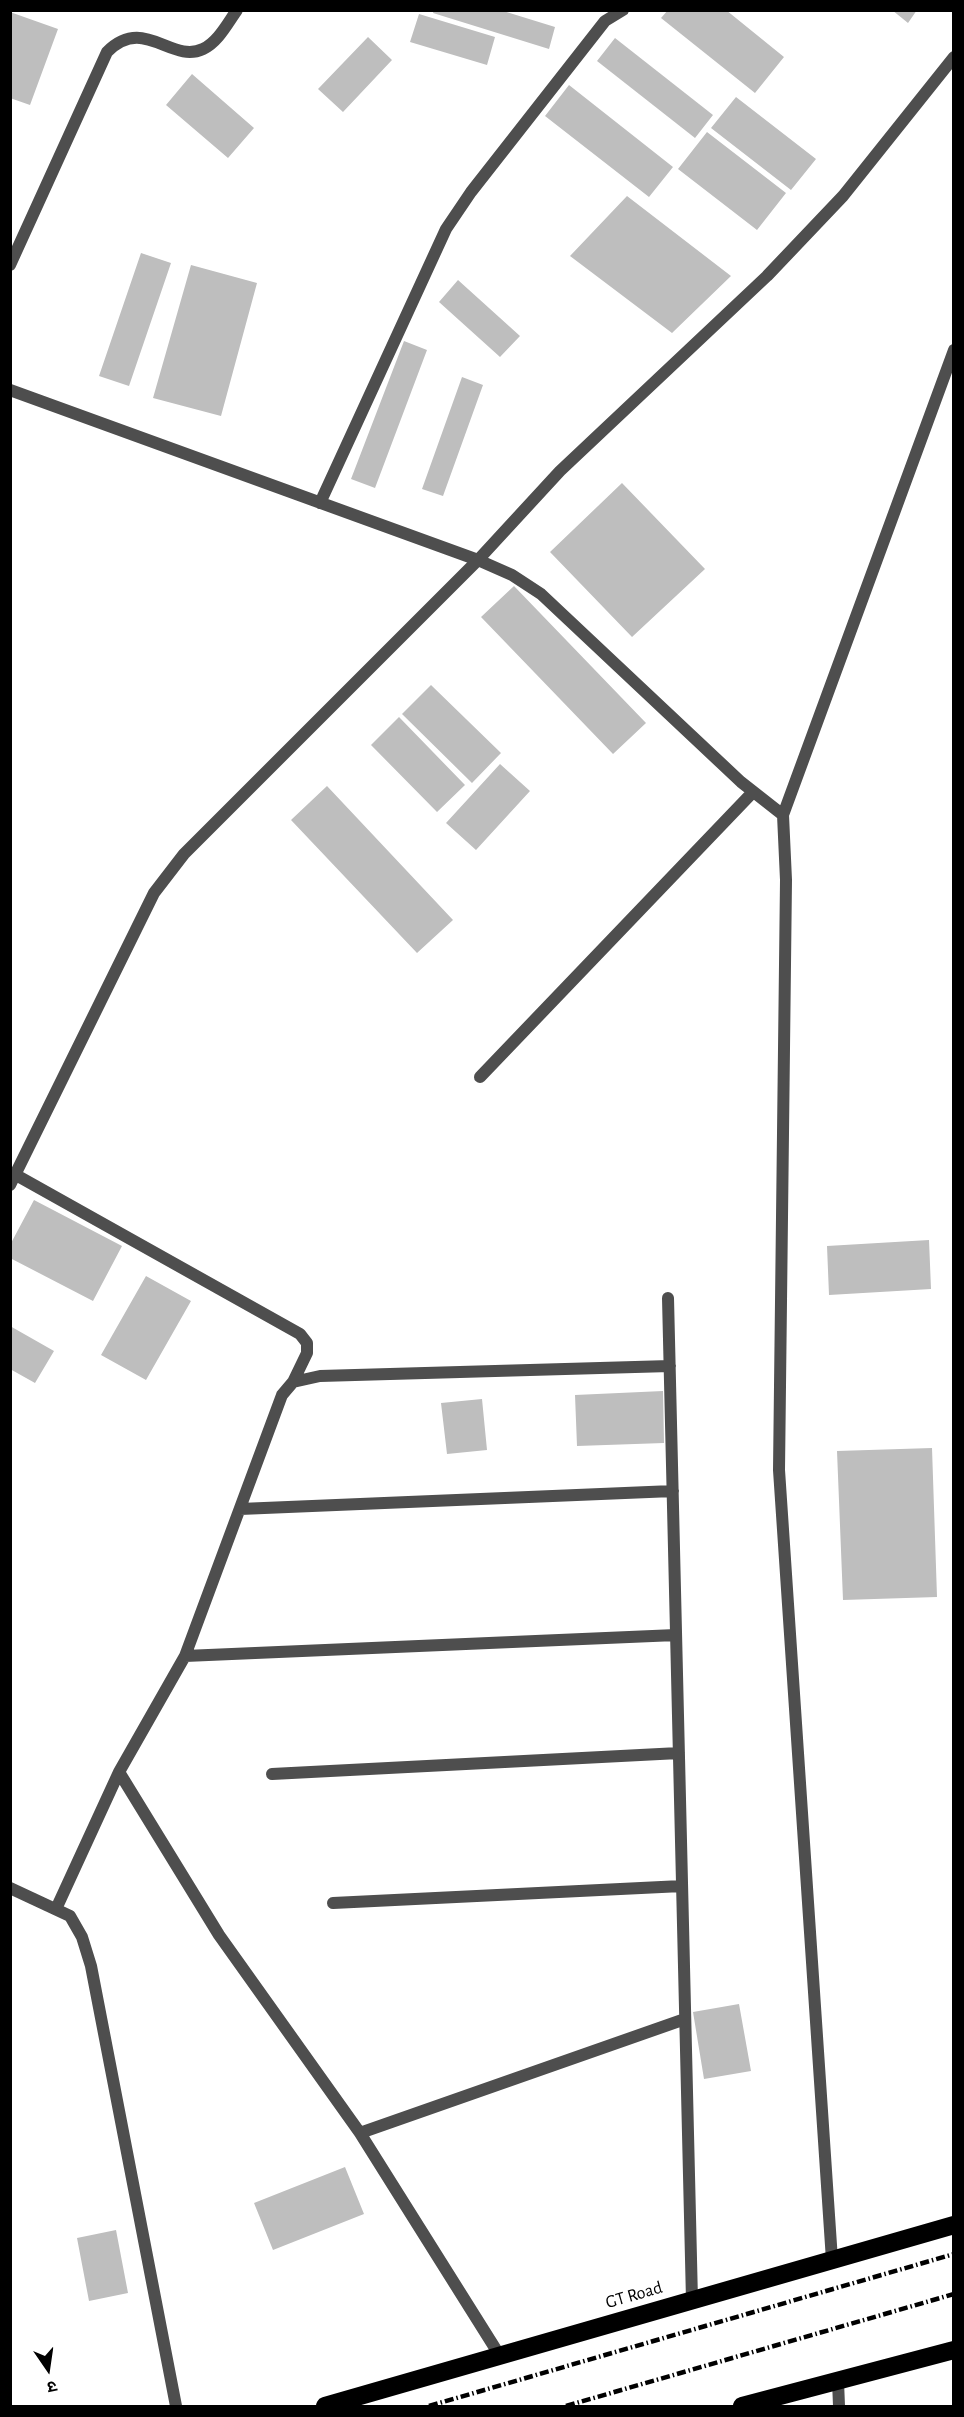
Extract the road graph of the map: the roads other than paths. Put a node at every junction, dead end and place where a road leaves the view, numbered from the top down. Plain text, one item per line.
1 (237, 10) edge
2 (623, 10) edge
3 (954, 57) edge
4 (10, 265) edge
5 (954, 350) edge
6 (10, 390) edge
7 (321, 503) junction
8 (478, 560) junction
9 (753, 792) junction
10 (783, 815) junction
11 (480, 1077) dead end
12 (13, 1180) edge
13 (668, 1298) dead end
14 (670, 1366) junction
15 (293, 1382) junction
16 (673, 1491) junction
17 (240, 1509) junction
18 (676, 1635) junction
19 (185, 1656) junction
20 (679, 1753) junction
21 (119, 1772) junction
22 (272, 1774) dead end
23 (682, 1886) junction
24 (10, 1888) edge
25 (333, 1903) dead end
26 (56, 1909) junction
27 (685, 2019) junction
28 (360, 2133) junction
29 (954, 2225) edge
30 (832, 2260) junction
31 (692, 2300) junction
32 (954, 2350) edge
33 (500, 2356) junction
34 (838, 2381) junction
35 (176, 2406) edge
36 (325, 2406) edge
37 (742, 2406) edge
38 (839, 2406) edge

1 - 4 street
2 - 7 street
3 - 8 street
5 - 10 street
6 - 7 street
7 - 8 street
8 - 9 street
8 - 12 street
9 - 10 street
9 - 11 street
10 - 30 street
12 - 15 street
13 - 14 street
14 - 15 street
14 - 16 street
15 - 17 street
16 - 17 street
16 - 18 street
17 - 19 street
18 - 19 street
18 - 20 street
19 - 21 street
20 - 22 street
20 - 23 street
21 - 26 street
21 - 28 street
23 - 25 street
23 - 27 street
24 - 26 street
26 - 35 street
27 - 28 street
27 - 31 street
28 - 33 street
29 - 30 highway, GT Road
30 - 31 highway, GT Road
31 - 33 highway, GT Road
32 - 34 highway
33 - 36 highway, GT Road
34 - 37 highway
34 - 38 street

